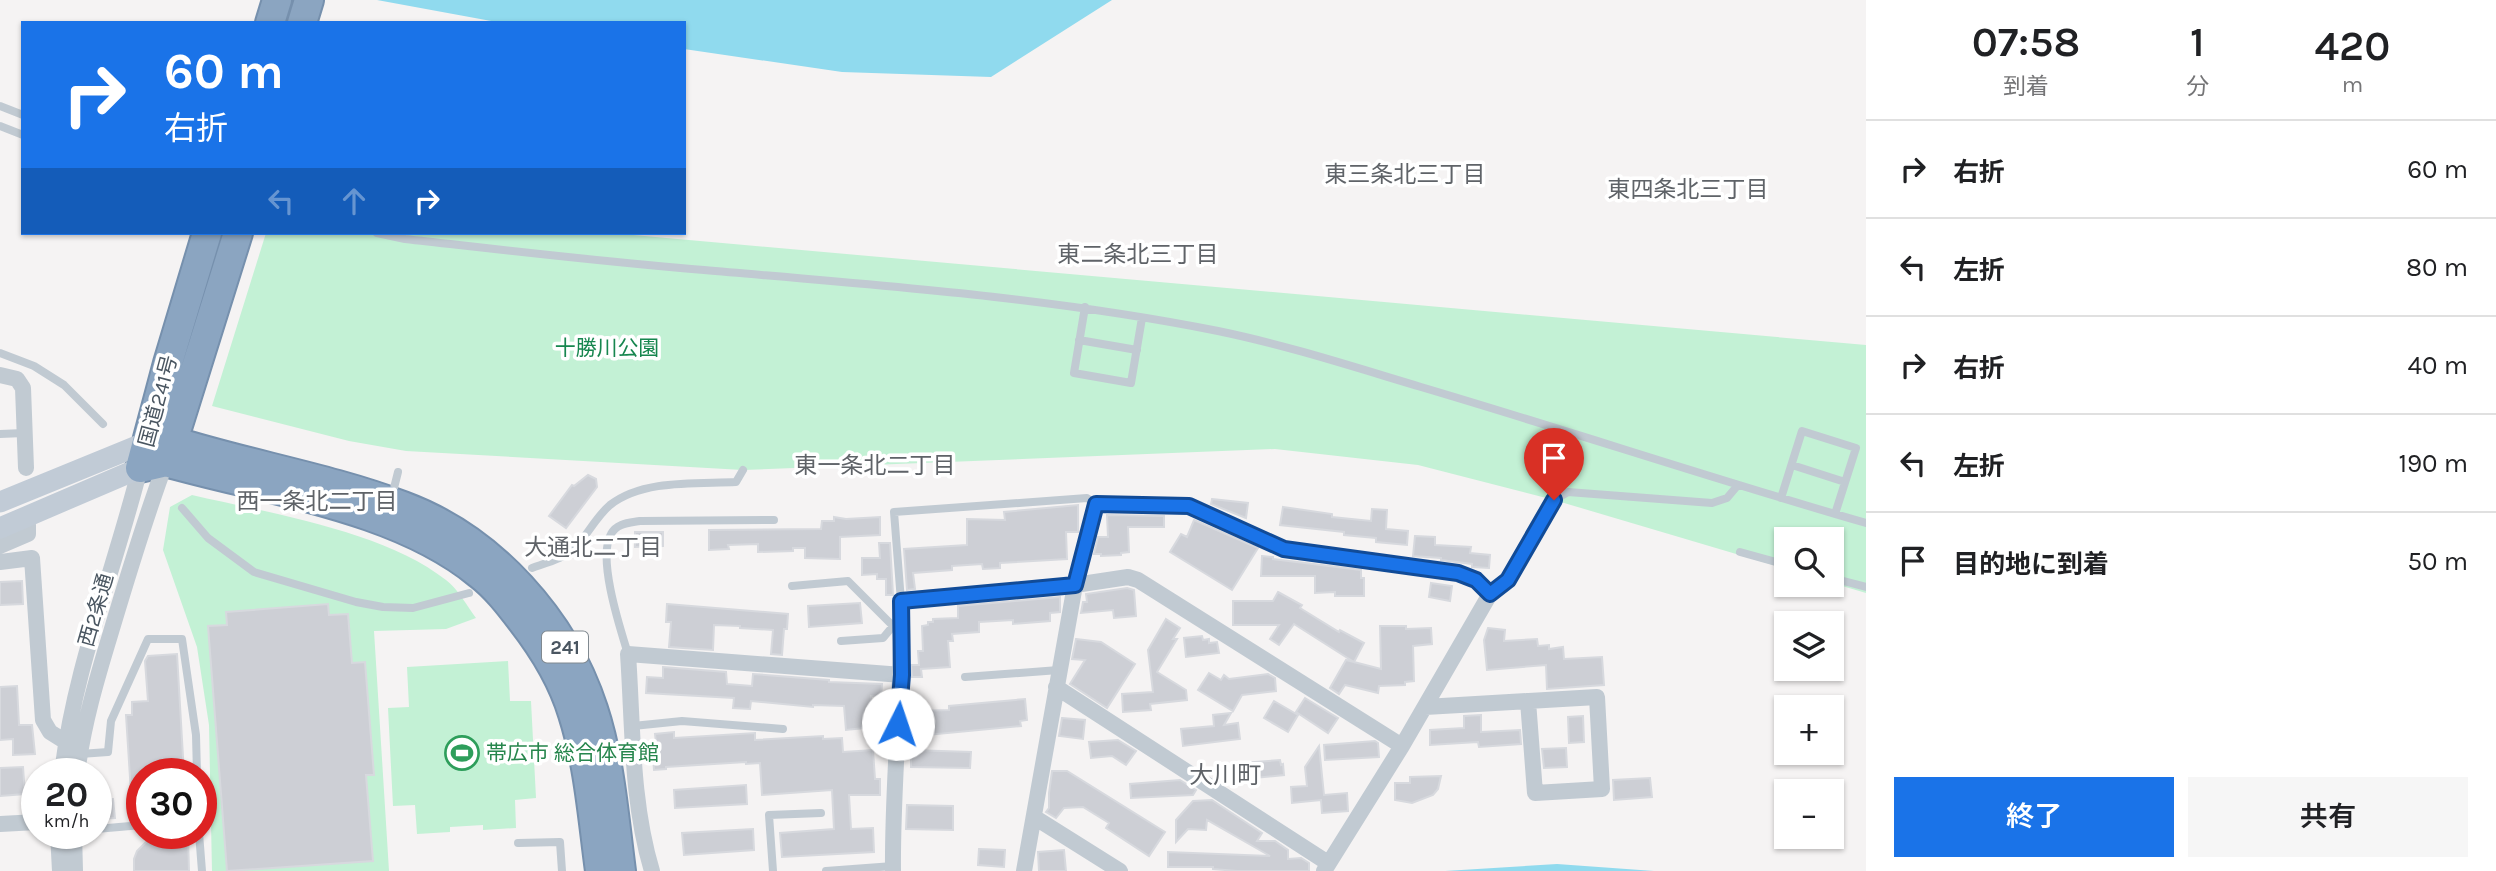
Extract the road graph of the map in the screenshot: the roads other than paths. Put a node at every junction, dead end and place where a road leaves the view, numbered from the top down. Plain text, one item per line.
1 (277, 0) edge
2 (309, 0) edge
3 (271, 21) edge
4 (303, 21) edge
5 (0, 106) edge
6 (21, 114) edge
7 (0, 126) edge
8 (21, 134) edge
9 (206, 235) edge
10 (237, 235) edge
11 (386, 235) edge
12 (1084, 307) junction
13 (1142, 318) junction
14 (1079, 340) junction
15 (1137, 350) junction
16 (0, 353) edge
17 (0, 375) edge
18 (103, 424) dead end
19 (24, 433) junction
20 (0, 434) edge
21 (156, 454) junction
22 (1791, 465) junction
23 (26, 468) dead end
24 (743, 470) dead end
25 (398, 472) dead end
26 (1845, 482) junction
27 (1738, 485) junction
28 (1781, 498) junction
29 (1554, 500) joint
30 (0, 502) edge
31 (1096, 504) junction
32 (182, 508) dead end
33 (386, 511) junction
34 (1835, 514) junction
35 (774, 520) dead end
36 (1866, 523) edge
37 (12, 526) edge
38 (0, 546) edge
39 (1740, 552) dead end
40 (1774, 561) edge
41 (0, 562) edge
42 (532, 568) dead end
43 (1844, 581) edge
44 (1075, 585) junction
45 (792, 586) dead end
46 (1866, 587) edge
47 (469, 593) dead end
48 (1490, 594) junction
49 (901, 601) junction
50 (897, 630) junction
51 (841, 641) dead end
52 (628, 654) junction
53 (902, 675) junction
54 (965, 677) dead end
55 (1058, 679) junction
56 (1528, 701) junction
57 (1425, 707) junction
58 (633, 726) junction
59 (783, 729) dead end
60 (66, 742) junction
61 (1402, 746) junction
62 (80, 754) junction
63 (64, 758) edge
64 (79, 758) edge
65 (197, 758) edge
66 (821, 813) dead end
67 (1034, 817) junction
68 (21, 823) edge
69 (0, 824) edge
70 (517, 843) dead end
71 (59, 849) edge
72 (74, 849) edge
73 (200, 849) edge
74 (1326, 867) edge
75 (892, 868) edge
76 (60, 871) edge
77 (75, 871) edge
78 (202, 871) edge
79 (561, 871) edge
80 (600, 871) edge
81 (621, 871) edge
82 (652, 871) edge
83 (773, 871) edge
84 (827, 871) edge
85 (1024, 871) edge
86 (1120, 871) edge

1 - 3 highway
2 - 4 highway
5 - 6 lane
7 - 8 lane
9 - 21 highway, 国道241号
10 - 21 highway, 国道241号
11 - 12 lane
12 - 13 lane
12 - 14 lane
13 - 15 lane
13 - 27 lane
14 - 15 lane
14 - 15 lane
16 - 18 lane
17 - 19 street
19 - 20 lane
19 - 23 street
21 - 30 street
21 - 33 highway, 国道241号 / 241
21 - 37 street
21 - 60 street, 西2条通
21 - 62 street, 西2条通
22 - 26 lane
22 - 26 lane
22 - 28 lane
24 - 42 lane
25 - 33 lane
26 - 34 lane
27 - 28 lane
27 - 29 lane
28 - 34 lane
29 - 48 street
31 - 44 street
31 - 48 street
31 - 49 lane
32 - 47 lane
33 - 80 highway, 国道241号 / 241
33 - 81 highway, 国道241号 / 241
34 - 36 lane
35 - 52 lane
37 - 38 street
39 - 40 lane
41 - 60 street
43 - 46 lane
44 - 49 street
44 - 55 street
44 - 61 street
45 - 50 lane
48 - 57 street
49 - 50 street
50 - 51 lane
50 - 53 street
52 - 53 street
52 - 58 street
53 - 75 street
54 - 55 lane
55 - 67 street
55 - 74 street
56 - 56 street
56 - 57 street
57 - 61 street
58 - 59 lane
58 - 82 street
60 - 63 street, 西2条通
61 - 74 street
62 - 64 street, 西2条通
62 - 65 lane
66 - 83 lane
67 - 85 street
67 - 86 street
68 - 69 street
70 - 79 lane
71 - 76 street
72 - 77 street
73 - 78 lane
75 - 84 lane

